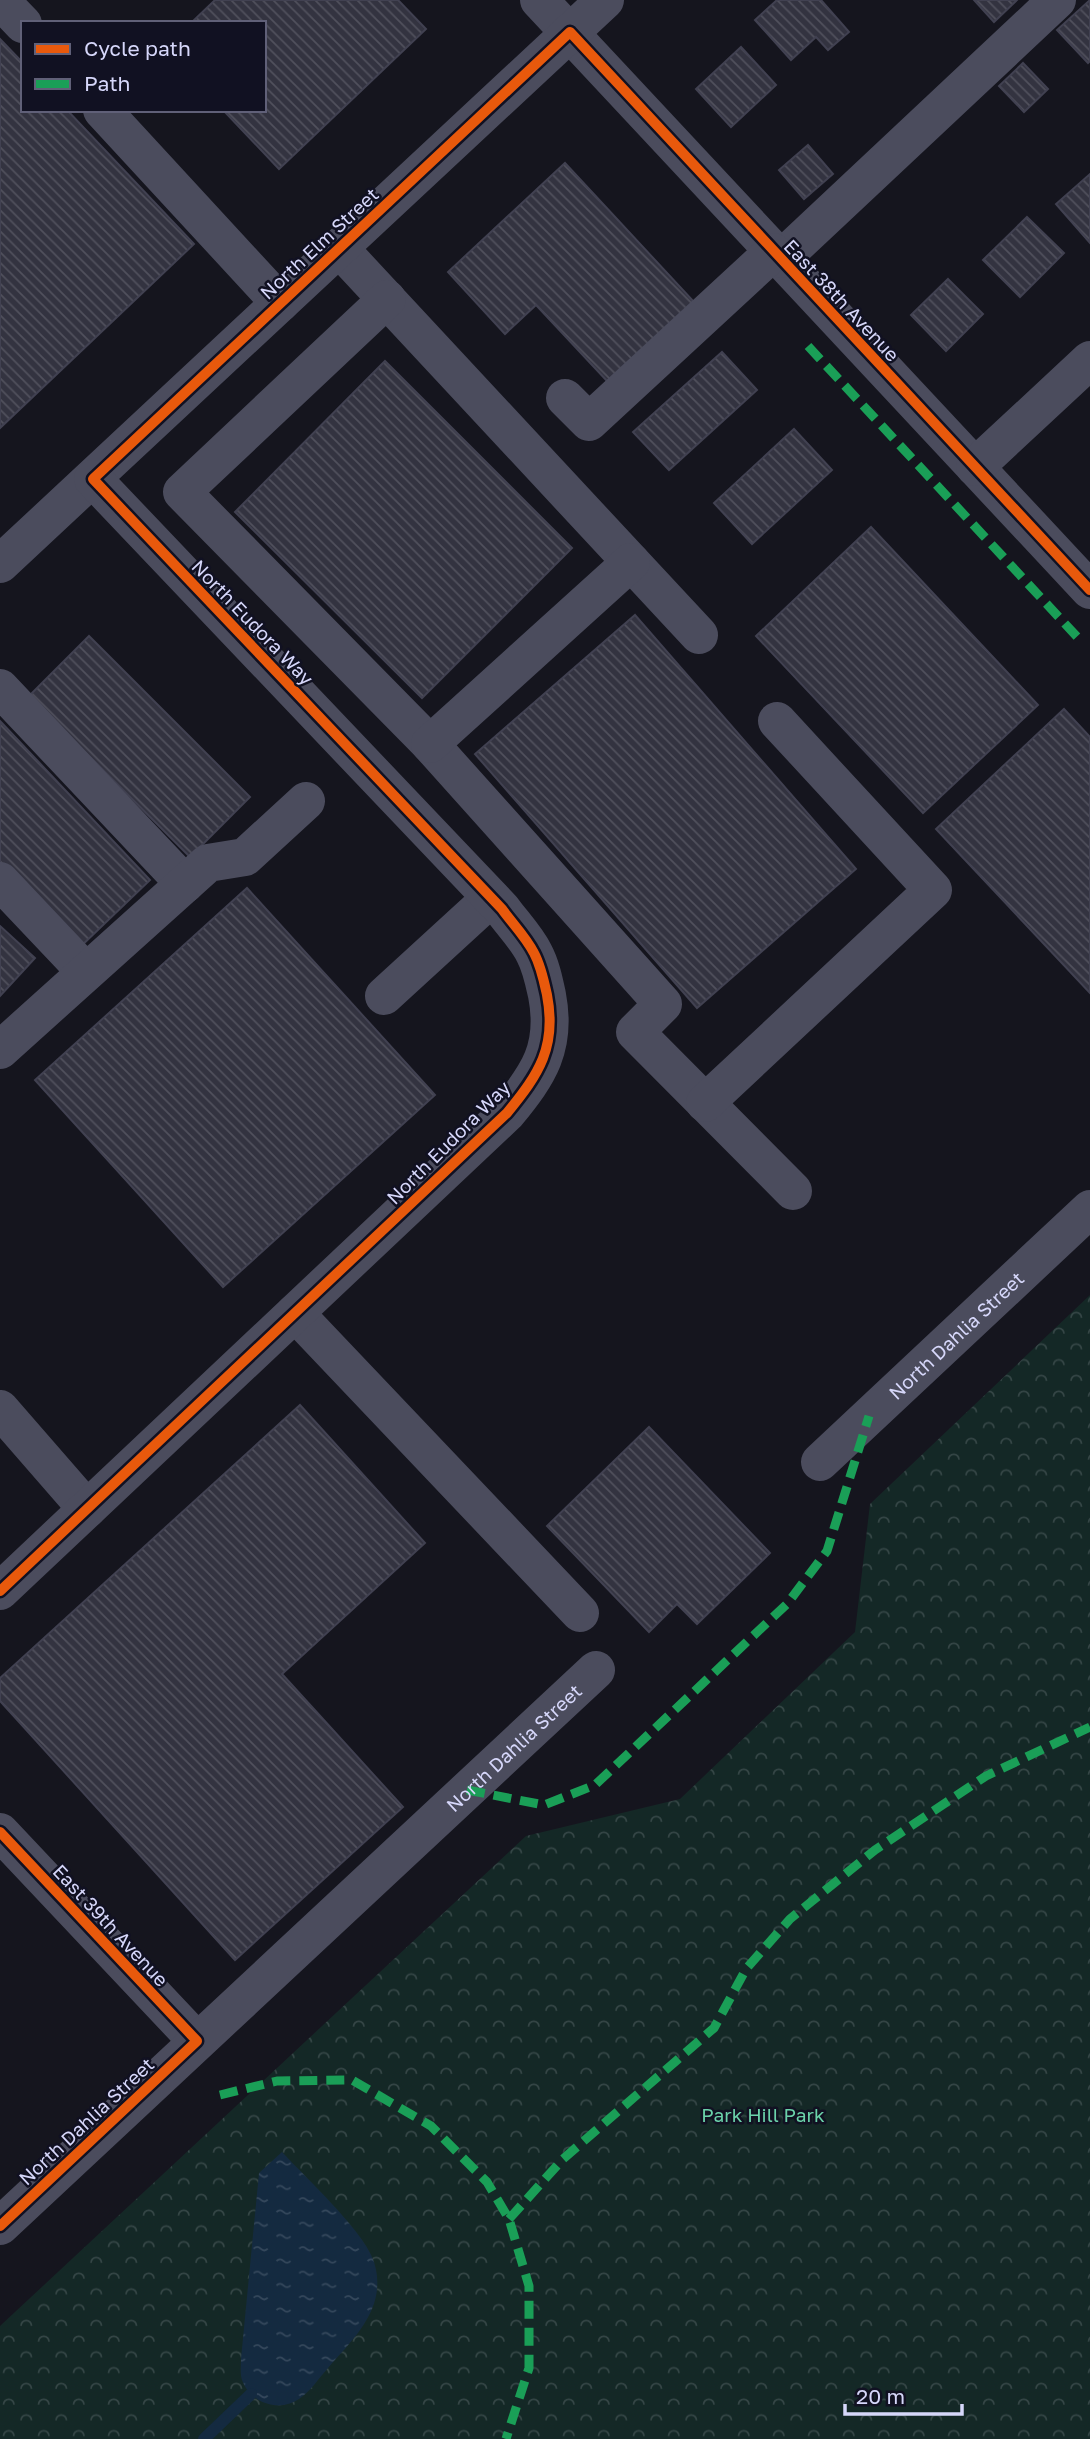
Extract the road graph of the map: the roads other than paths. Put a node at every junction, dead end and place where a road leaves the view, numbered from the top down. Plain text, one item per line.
1 (0, 0) edge
2 (539, 0) edge
3 (605, 0) edge
4 (1057, 0) edge
5 (21, 22) edge
6 (570, 32) junction
7 (104, 112) edge
8 (339, 248) junction
9 (777, 255) junction
10 (387, 299) junction
11 (280, 303) junction
12 (1090, 360) edge
13 (565, 398) dead end
14 (975, 467) junction
15 (93, 479) junction
16 (631, 562) junction
17 (0, 564) edge
18 (1090, 590) edge
19 (699, 635) dead end
20 (0, 688) edge
21 (777, 721) dead end
22 (430, 744) junction
23 (306, 801) dead end
24 (0, 881) edge
25 (185, 884) junction
26 (491, 898) junction
27 (86, 972) junction
28 (384, 996) dead end
29 (0, 1050) edge
30 (705, 1103) junction
31 (793, 1191) dead end
32 (1090, 1209) edge
33 (295, 1313) junction
34 (0, 1409) edge
35 (820, 1462) dead end
36 (87, 1509) junction
37 (0, 1591) edge
38 (580, 1613) dead end
39 (596, 1670) dead end
40 (0, 1832) edge
41 (197, 2041) junction
42 (0, 2226) edge

1 - 5 street
2 - 6 street, East 38th Avenue
3 - 6 street, North Elm Street
4 - 9 street
6 - 8 street, North Elm Street
6 - 9 street, East 38th Avenue
7 - 11 street
8 - 10 street
8 - 11 street, North Elm Street
9 - 13 street
9 - 14 street, East 38th Avenue
10 - 16 street
10 - 22 street
11 - 15 street, North Elm Street
12 - 14 street
14 - 18 street, East 38th Avenue
15 - 17 street, North Elm Street
15 - 26 street, North Eudora Way
16 - 19 street
16 - 22 street
20 - 25 street
21 - 30 street
22 - 30 street
23 - 25 street
24 - 27 street
25 - 27 street
26 - 28 street
26 - 33 street, North Eudora Way
27 - 29 street
30 - 31 street
32 - 35 street, North Dahlia Street
33 - 36 street, North Eudora Way
33 - 38 street
34 - 36 street
36 - 37 street, North Eudora Way
39 - 41 street, North Dahlia Street
40 - 41 street, East 39th Avenue
41 - 42 street, North Dahlia Street

